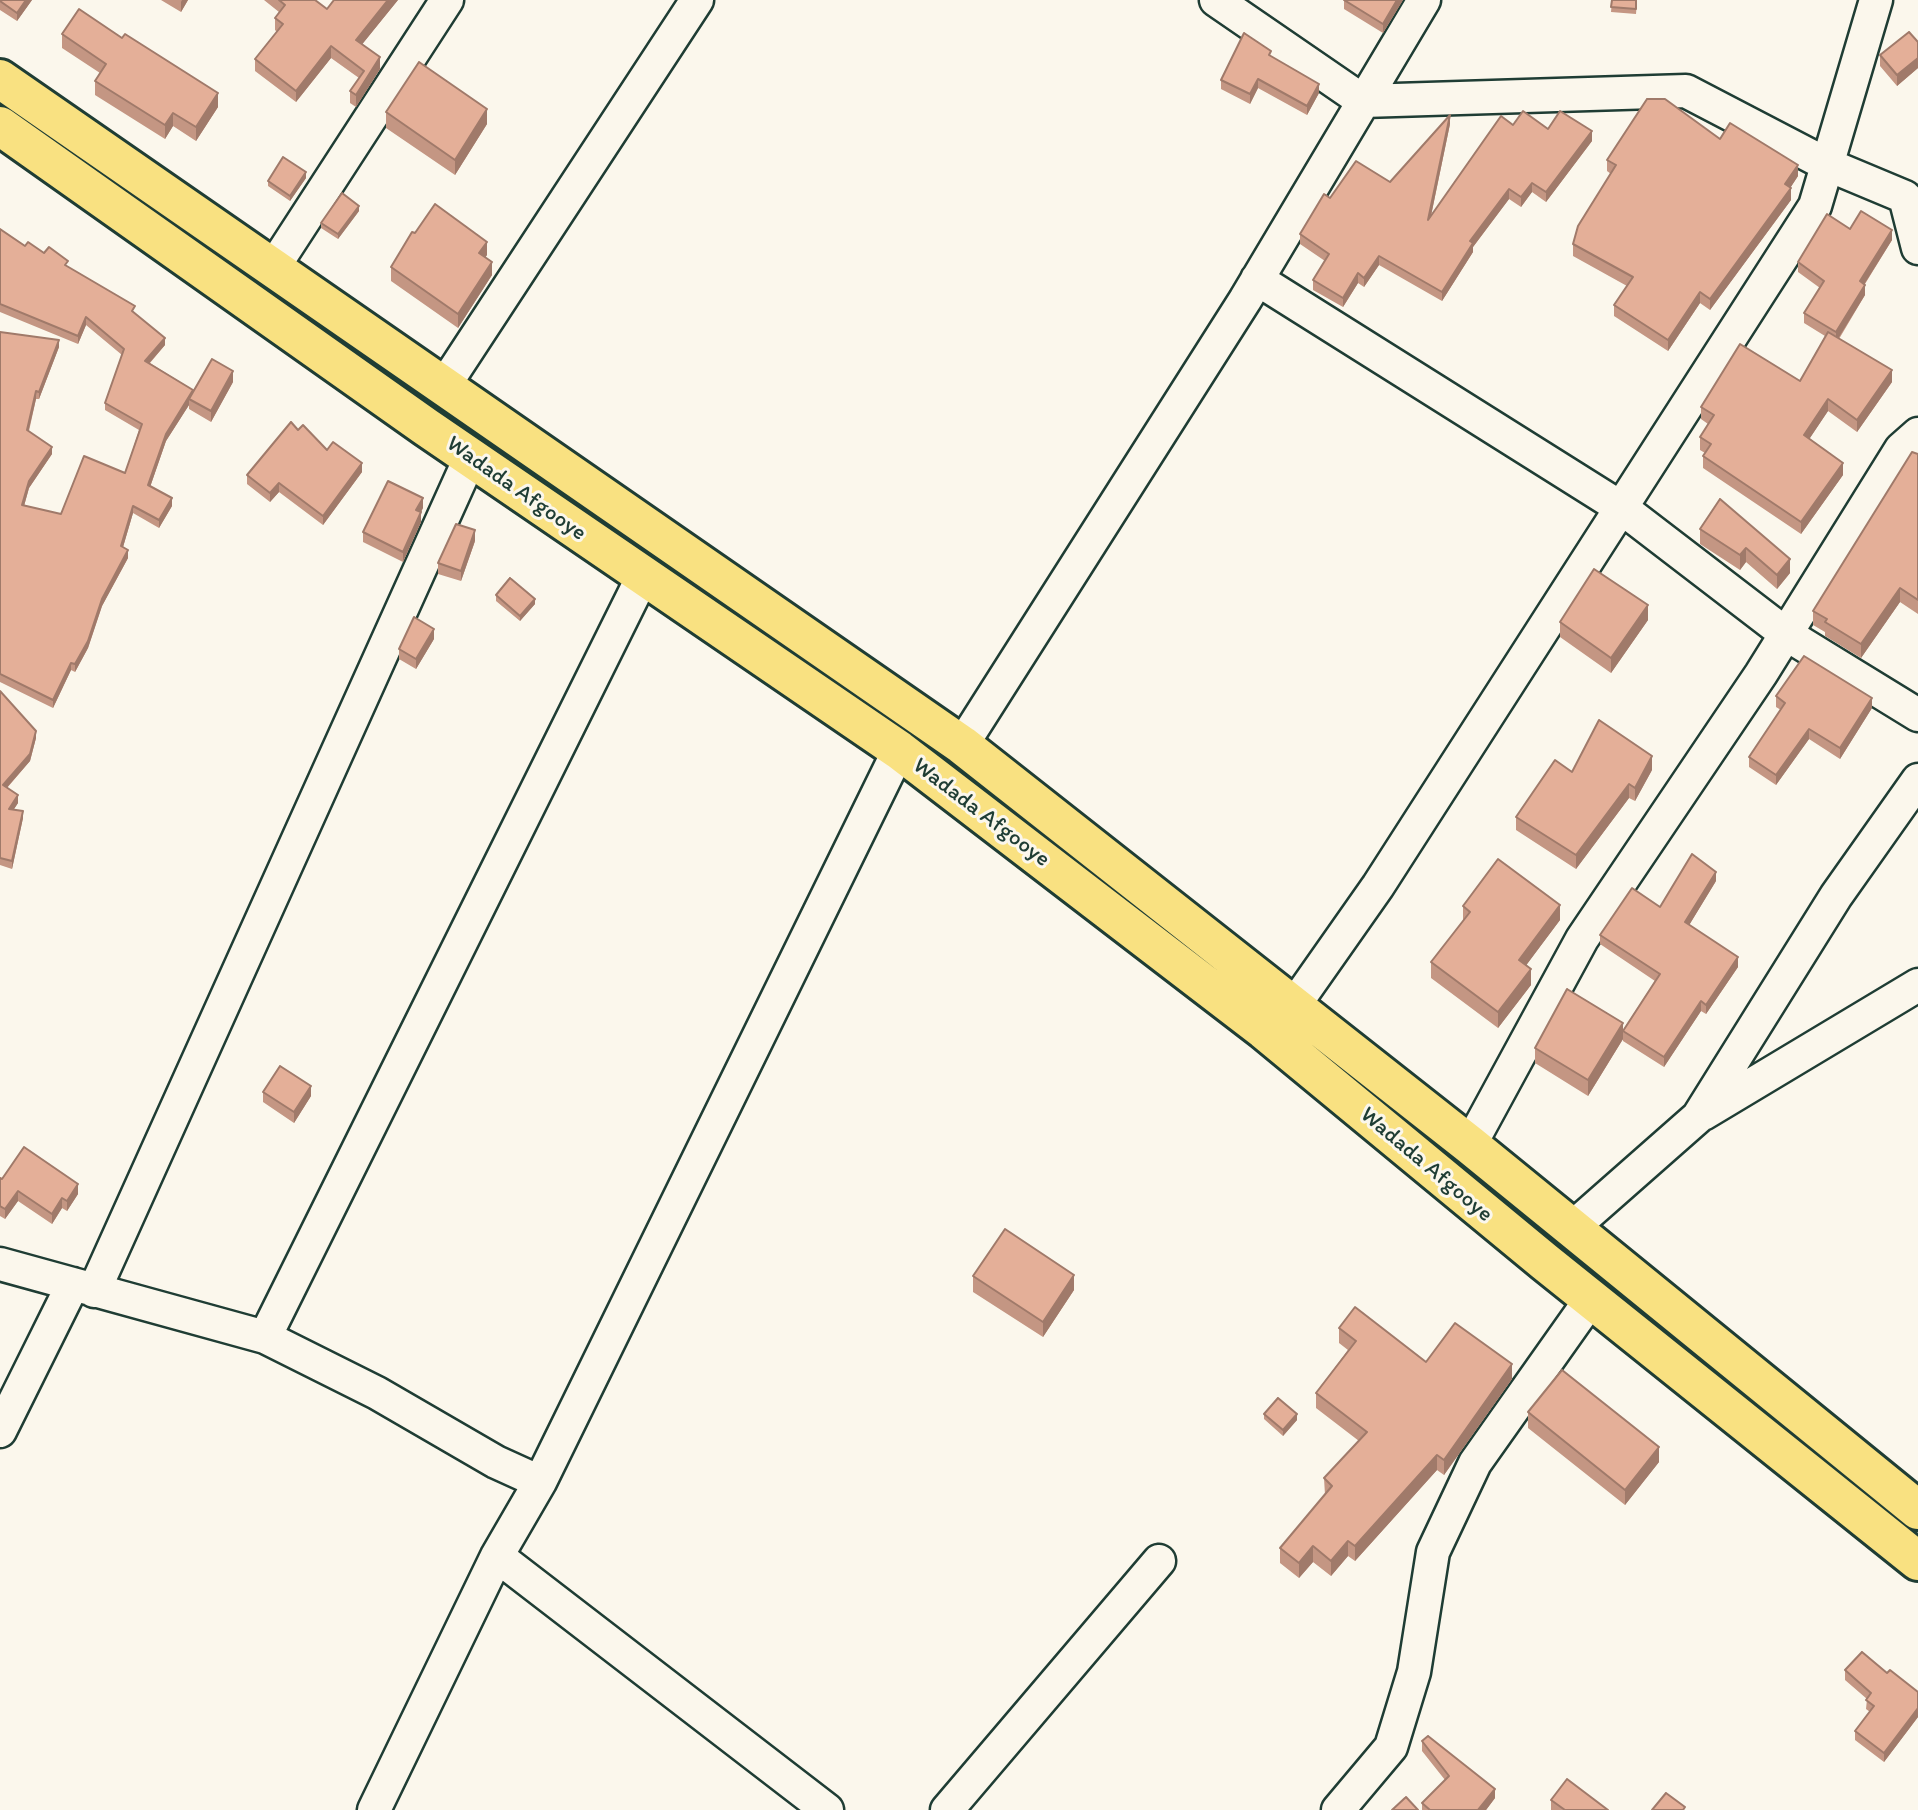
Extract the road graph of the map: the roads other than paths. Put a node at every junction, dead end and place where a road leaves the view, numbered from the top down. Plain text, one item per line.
1 (447, 0) edge
2 (697, 0) edge
3 (1216, 0) edge
4 (1424, 0) edge
5 (1876, 0) edge
6 (0, 79) edge
7 (1363, 101) junction
8 (0, 126) edge
9 (1826, 164) junction
10 (1918, 248) edge
11 (273, 268) junction
12 (1257, 279) junction
13 (444, 387) junction
14 (1918, 434) edge
15 (471, 456) junction
16 (1623, 509) junction
17 (643, 576) junction
18 (1786, 634) junction
19 (1918, 715) edge
20 (962, 745) junction
21 (899, 750) junction
22 (1918, 780) edge
23 (1918, 985) edge
24 (1293, 1007) junction
25 (1698, 1116) junction
26 (1470, 1144) junction
27 (1572, 1228) junction
28 (0, 1264) edge
29 (83, 1287) junction
30 (1591, 1299) junction
31 (265, 1337) junction
32 (0, 1431) edge
33 (540, 1482) junction
34 (1918, 1510) edge
35 (497, 1556) junction
36 (1158, 1561) dead end
37 (1918, 1561) edge
38 (374, 1810) edge
39 (827, 1810) edge
40 (947, 1810) edge
41 (1338, 1810) edge

1 - 11 street
2 - 13 street
3 - 7 street
4 - 7 street
5 - 9 street
6 - 11 highway, Wadada Afgooye
7 - 9 street
7 - 12 street
8 - 15 highway, Wadada Afgooye
9 - 10 street
9 - 16 street
11 - 13 highway, Wadada Afgooye
12 - 16 street
12 - 20 street
13 - 20 highway, Wadada Afgooye
14 - 18 street
15 - 17 highway, Wadada Afgooye
15 - 29 street
16 - 18 street
16 - 24 street
17 - 21 highway, Wadada Afgooye
17 - 31 street
18 - 19 street
18 - 26 street
20 - 24 highway, Wadada Afgooye
21 - 30 highway, Wadada Afgooye
21 - 33 street
22 - 25 street
23 - 25 street
24 - 26 highway, Wadada Afgooye
25 - 27 street
26 - 27 highway, Wadada Afgooye
27 - 34 highway, Wadada Afgooye
28 - 29 street
29 - 31 street
29 - 32 street
30 - 37 highway, Wadada Afgooye
30 - 41 street
31 - 33 street
33 - 35 street
35 - 38 street
35 - 39 street
36 - 40 street

